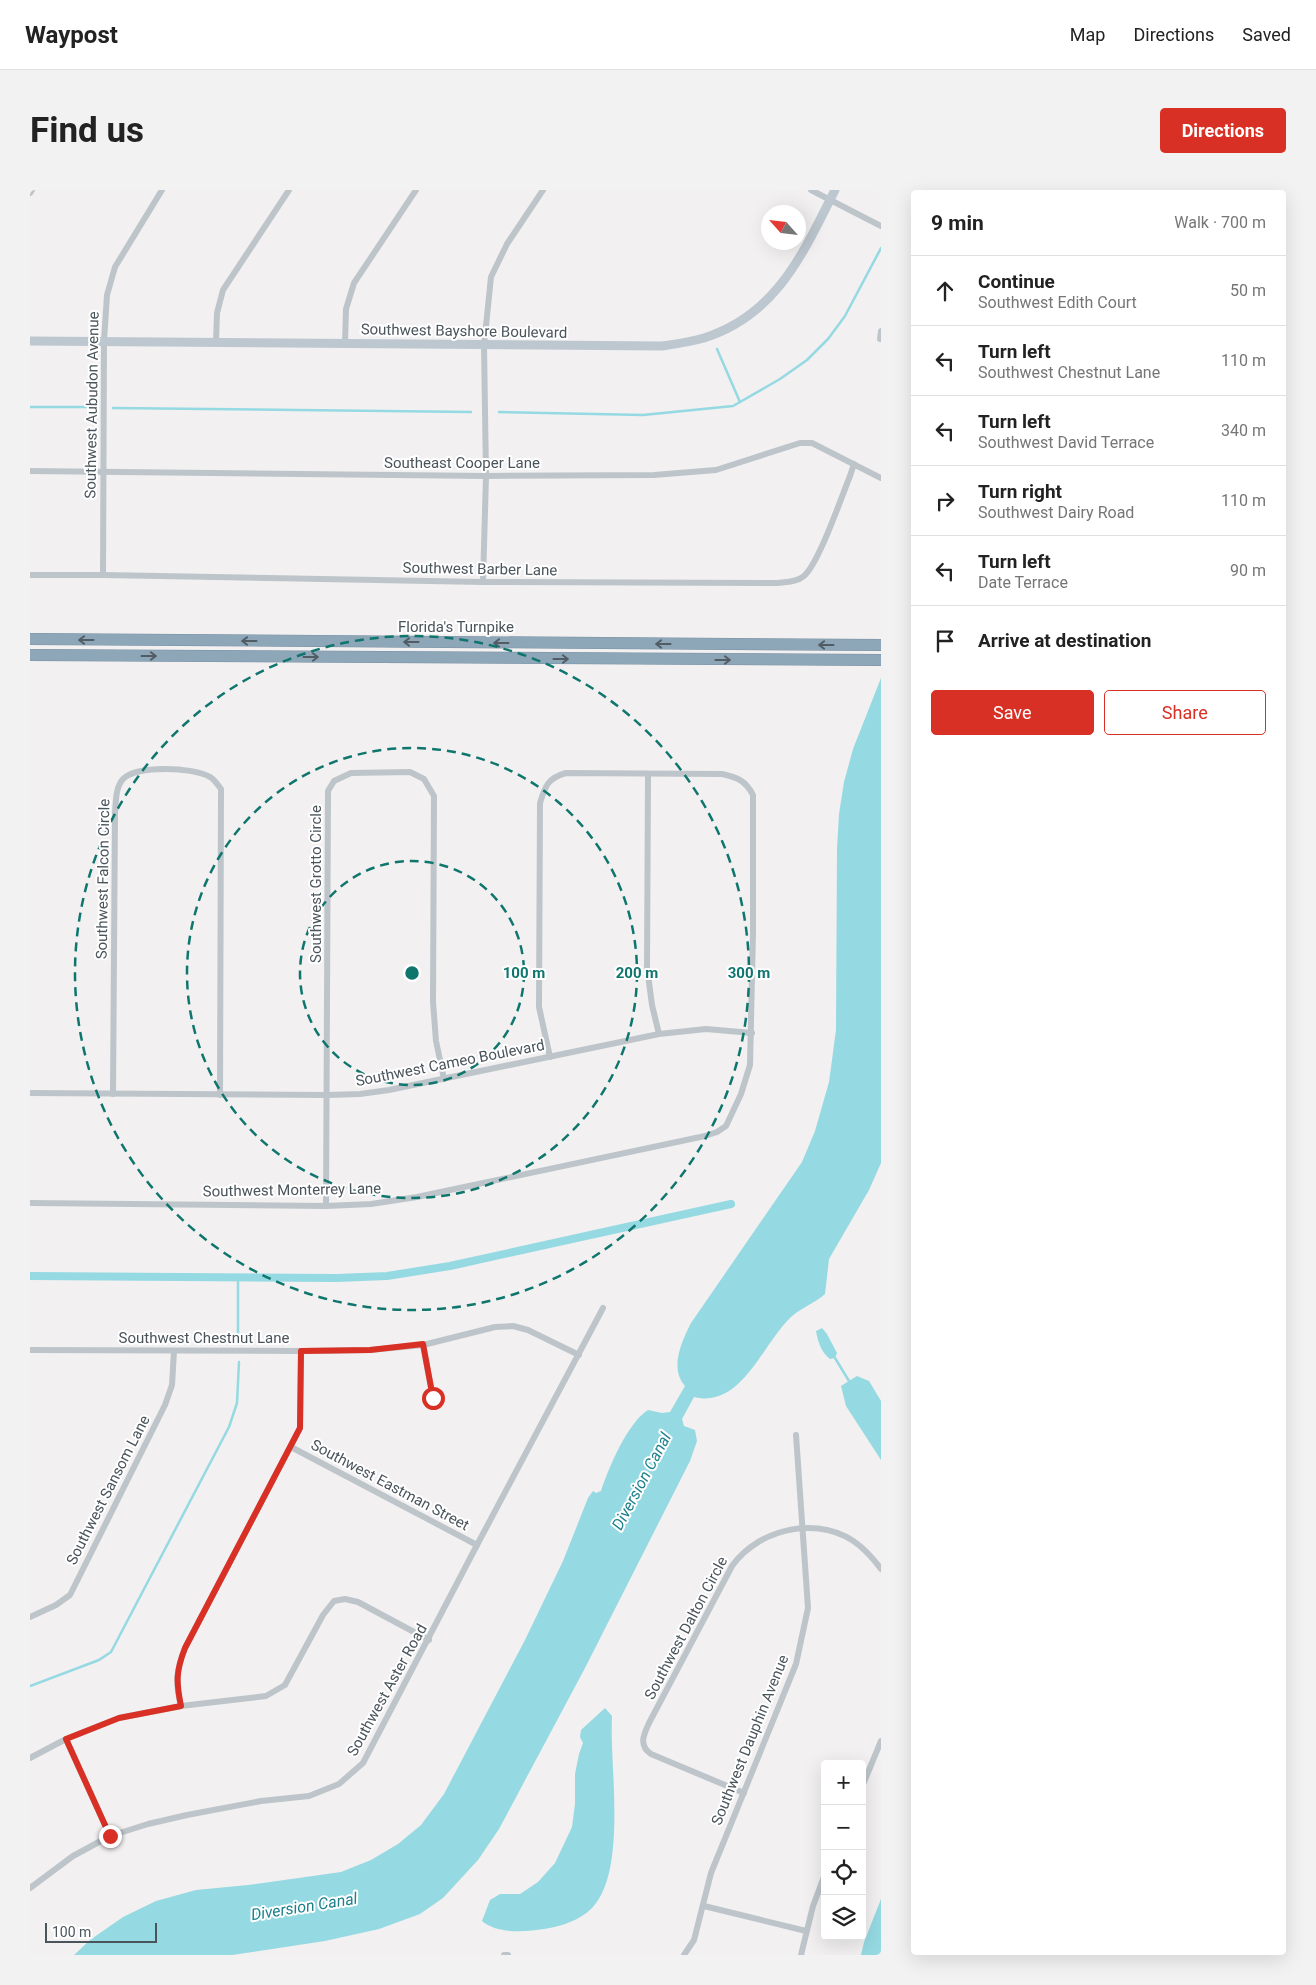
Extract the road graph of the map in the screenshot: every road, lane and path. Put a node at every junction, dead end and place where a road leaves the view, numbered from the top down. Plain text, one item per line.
1 (32, 190) edge
2 (162, 190) edge
3 (289, 190) edge
4 (416, 190) edge
5 (543, 190) edge
6 (811, 190) edge
7 (835, 190) edge
8 (30, 193) edge
9 (830, 200) junction
10 (881, 226) edge
11 (881, 331) edge
12 (880, 338) edge
13 (30, 341) edge
14 (104, 341) junction
15 (216, 342) junction
16 (345, 343) junction
17 (484, 346) junction
18 (854, 464) junction
19 (30, 471) edge
20 (103, 471) junction
21 (486, 476) junction
22 (881, 478) edge
23 (30, 575) edge
24 (102, 575) junction
25 (483, 582) junction
26 (30, 639) edge
27 (878, 645) edge
28 (30, 655) edge
29 (875, 660) edge
30 (648, 775) junction
31 (752, 1033) junction
32 (659, 1034) junction
33 (550, 1057) junction
34 (444, 1079) junction
35 (30, 1093) edge
36 (113, 1094) junction
37 (220, 1095) junction
38 (328, 1095) junction
39 (30, 1203) edge
40 (326, 1206) junction
41 (604, 1308) dead end
42 (423, 1344) junction
43 (30, 1350) edge
44 (174, 1351) junction
45 (301, 1351) junction
46 (579, 1355) junction
47 (433, 1398) dead end
48 (796, 1435) dead end
49 (291, 1447) junction
50 (802, 1528) junction
51 (477, 1545) junction
52 (881, 1569) edge
53 (30, 1617) edge
54 (429, 1640) junction
55 (181, 1706) junction
56 (66, 1739) junction
57 (881, 1741) edge
58 (30, 1758) edge
59 (866, 1777) edge
60 (744, 1793) junction
61 (110, 1836) junction
62 (821, 1886) edge
63 (30, 1888) edge
64 (704, 1906) junction
65 (806, 1931) junction
66 (504, 1955) edge
67 (508, 1955) edge
68 (684, 1955) edge
69 (801, 1955) edge

1 - 8 street
2 - 14 street, Southwest Aubudon Avenue
3 - 15 street
4 - 16 street
5 - 17 street
6 - 9 street
7 - 9 street, Southwest Bayshore Boulevard
9 - 10 street
9 - 17 street, Southwest Bayshore Boulevard
11 - 12 street
13 - 14 street, Southwest Bayshore Boulevard
14 - 15 street, Southwest Bayshore Boulevard
14 - 20 street, Southwest Aubudon Avenue
15 - 16 street, Southwest Bayshore Boulevard
16 - 17 street, Southwest Bayshore Boulevard
17 - 21 street
18 - 21 street, Southeast Cooper Lane
18 - 22 street, Southeast Cooper Lane
18 - 25 street, Southwest Barber Lane
19 - 20 street, Southeast Cooper Lane
20 - 21 street, Southeast Cooper Lane
20 - 24 street, Southwest Aubudon Avenue
21 - 25 street
23 - 24 street, Southwest Barber Lane
24 - 25 street, Southwest Barber Lane
27 -> 26 highway, Florida's Turnpike
28 -> 29 highway, Florida's Turnpike
30 - 31 street
30 - 32 street
30 - 33 street
31 - 32 street, Southwest Cameo Boulevard
31 - 40 street, Southwest Monterrey Lane
32 - 33 street, Southwest Cameo Boulevard
33 - 34 street, Southwest Cameo Boulevard
34 - 38 street, Southwest Cameo Boulevard
34 - 38 street, Southwest Grotto Circle
35 - 36 street, Southwest Cameo Boulevard
36 - 37 street, Southwest Cameo Boulevard
36 - 37 street, Southwest Falcon Circle
37 - 38 street, Southwest Cameo Boulevard
38 - 40 street, Southwest Grotto Circle
39 - 40 street, Southwest Monterrey Lane
41 - 46 street, Southwest Aster Road
42 - 45 street, Southwest Chestnut Lane
42 - 46 street, Southwest Chestnut Lane
42 - 47 street
43 - 44 street, Southwest Chestnut Lane
44 - 45 street, Southwest Chestnut Lane
44 - 53 street, Southwest Sansom Lane
45 - 49 street
46 - 51 street, Southwest Aster Road
48 - 50 street, Southwest Dauphin Avenue
49 - 51 street, Southwest Eastman Street
49 - 55 street
50 - 52 street, Southwest Dalton Circle
50 - 60 street, Southwest Dauphin Avenue
50 - 60 street, Southwest Dalton Circle
51 - 54 street, Southwest Aster Road
54 - 55 street
54 - 61 street, Southwest Aster Road
55 - 56 street
56 - 58 street
56 - 61 street
57 - 59 street
60 - 64 street, Southwest Dauphin Avenue
61 - 63 street, Southwest Aster Road
62 - 65 street
64 - 65 street
64 - 68 street, Southwest Dauphin Avenue
65 - 69 street
66 - 67 street

